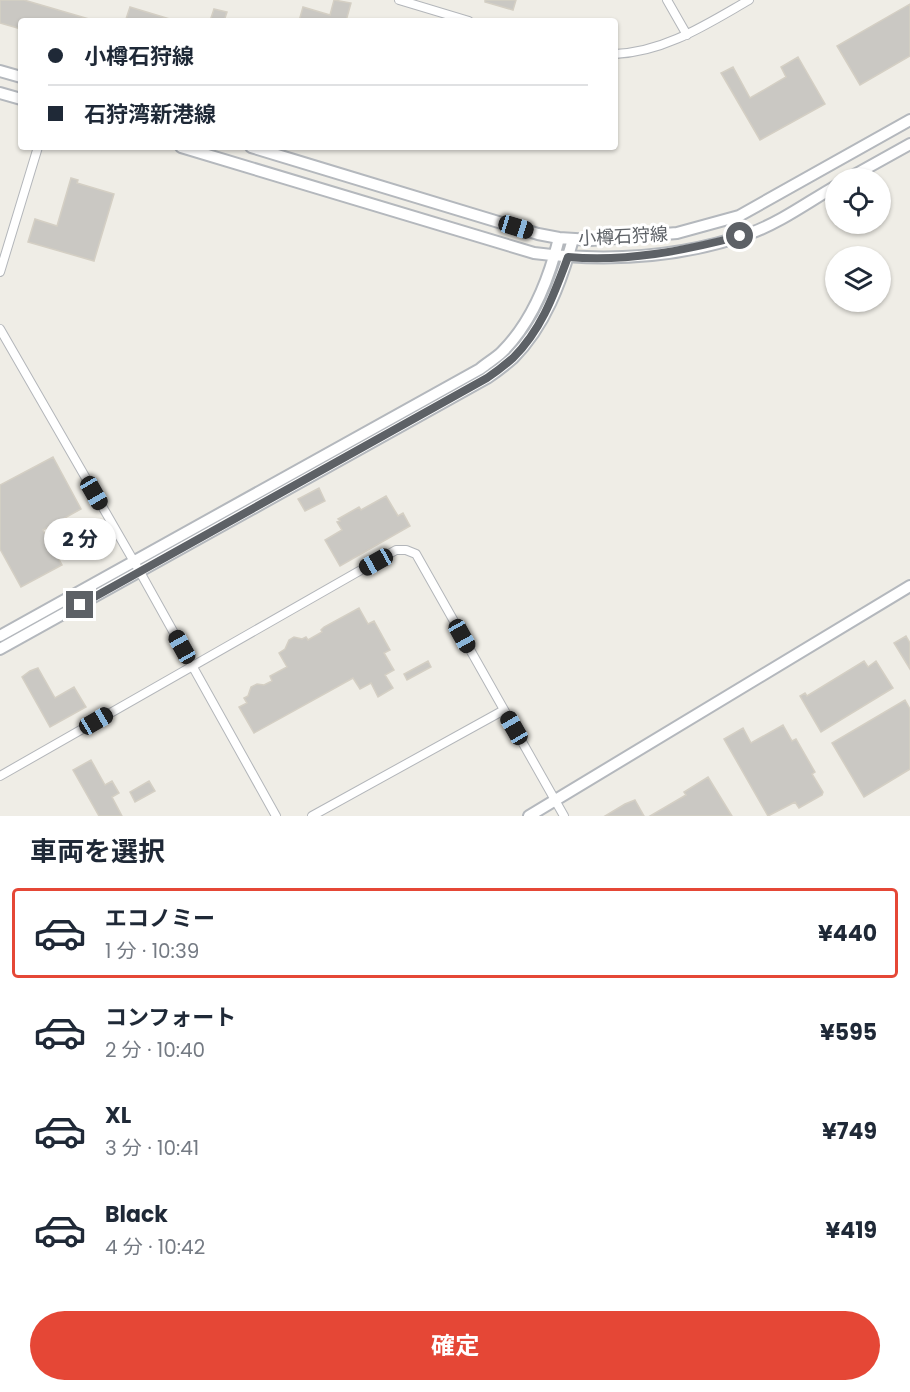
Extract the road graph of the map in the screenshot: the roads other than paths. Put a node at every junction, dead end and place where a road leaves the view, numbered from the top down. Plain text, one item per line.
1 (399, 0) edge
2 (667, 0) edge
3 (749, 0) edge
4 (459, 18) edge
5 (687, 35) junction
6 (618, 54) edge
7 (0, 71) edge
8 (18, 76) edge
9 (0, 93) edge
10 (18, 98) edge
11 (910, 120) edge
12 (910, 144) edge
13 (37, 150) edge
14 (191, 150) edge
15 (261, 150) edge
16 (867, 168) edge
17 (825, 192) edge
18 (559, 238) junction
19 (573, 239) junction
20 (554, 256) junction
21 (568, 257) junction
22 (0, 272) edge
23 (0, 329) edge
24 (136, 567) junction
25 (910, 586) edge
26 (0, 636) edge
27 (0, 649) edge
28 (192, 665) junction
29 (504, 710) junction
30 (0, 776) edge
31 (555, 800) junction
32 (276, 816) edge
33 (312, 816) edge
34 (529, 816) edge
35 (564, 816) edge

1 - 4 street
2 - 5 street
3 - 5 street
5 - 6 street
7 - 8 main road
9 - 10 main road
11 - 19 main road, 小樽石狩線
12 - 16 main road
13 - 22 street
14 - 20 main road, 小樽石狩線
15 - 18 main road, 小樽石狩線
17 - 21 main road, 小樽石狩線
18 - 19 main road, 小樽石狩線
18 - 20 main road
19 - 21 main road
20 - 21 main road, 小樽石狩線
20 - 24 main road
21 - 24 main road
23 - 24 street
24 - 26 main road
24 - 27 main road
24 - 28 street
25 - 31 main road
28 - 29 street
28 - 30 street
28 - 32 street
29 - 31 street
29 - 33 street
31 - 34 main road
31 - 35 street

